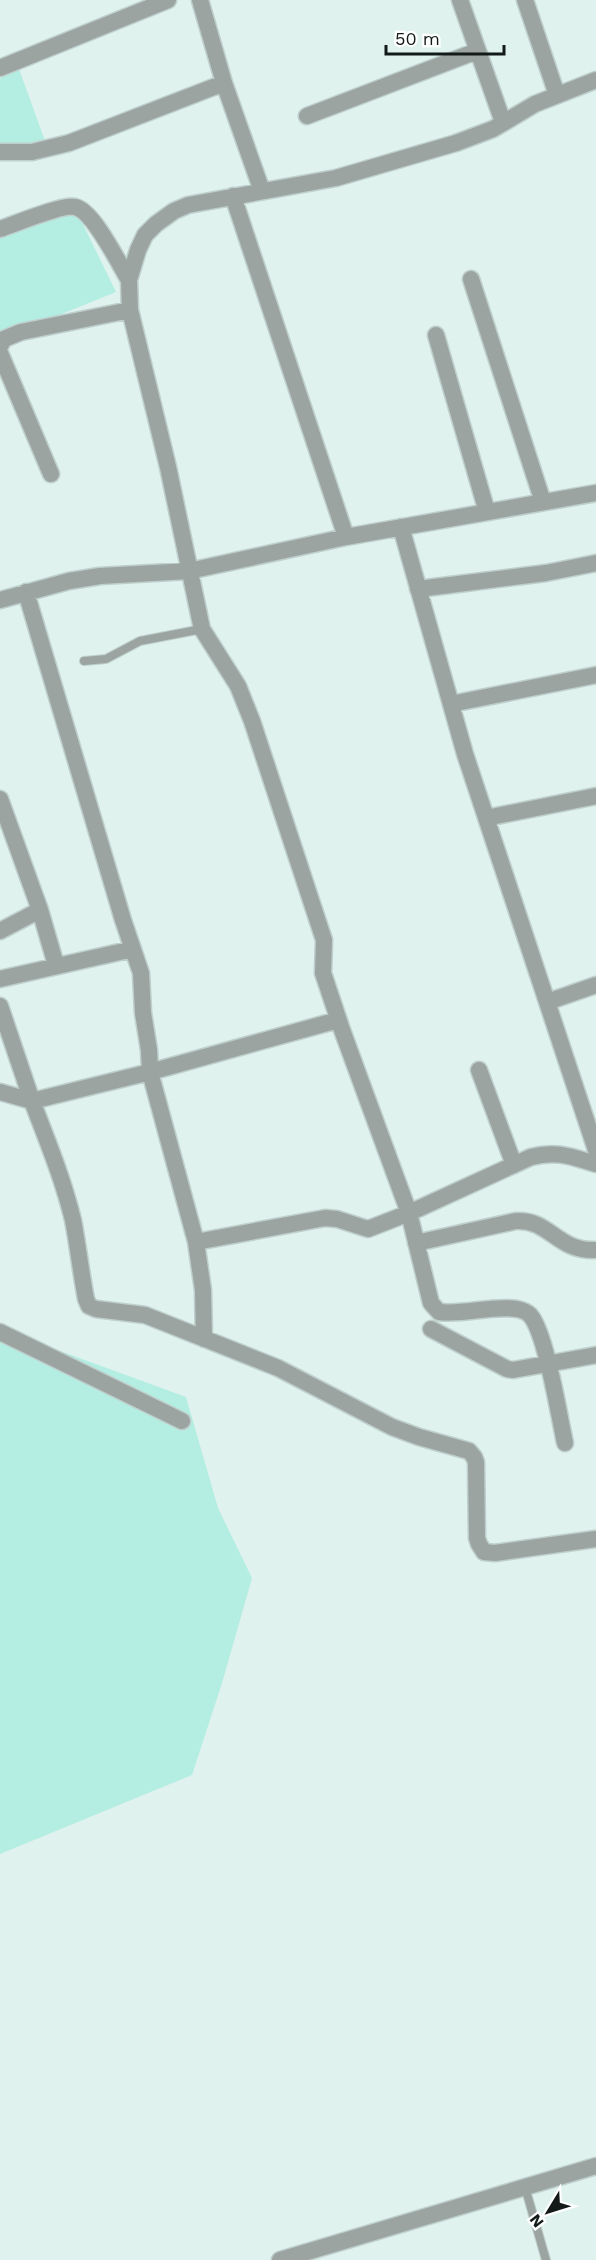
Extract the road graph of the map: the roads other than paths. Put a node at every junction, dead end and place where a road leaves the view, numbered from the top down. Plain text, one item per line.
1 (168, 0) edge
2 (200, 0) edge
3 (460, 0) edge
4 (525, 0) edge
5 (477, 51) junction
6 (0, 68) edge
7 (596, 80) edge
8 (224, 82) junction
9 (557, 95) junction
10 (307, 116) dead end
11 (503, 122) junction
12 (0, 152) edge
13 (262, 191) junction
14 (233, 196) junction
15 (0, 229) edge
16 (471, 279) dead end
17 (129, 280) junction
18 (130, 310) junction
19 (436, 335) dead end
20 (0, 346) edge
21 (0, 353) edge
22 (51, 474) dead end
23 (596, 493) edge
24 (543, 502) junction
25 (487, 512) junction
26 (401, 527) junction
27 (346, 537) junction
28 (596, 563) edge
29 (189, 571) junction
30 (418, 589) junction
31 (26, 592) junction
32 (0, 600) edge
33 (202, 629) junction
34 (84, 661) dead end
35 (596, 675) edge
36 (451, 704) junction
37 (596, 796) edge
38 (0, 799) edge
39 (486, 818) junction
40 (40, 910) junction
41 (0, 931) edge
42 (133, 949) junction
43 (56, 965) junction
44 (0, 979) edge
45 (596, 985) edge
46 (547, 1002) junction
47 (0, 1006) edge
48 (338, 1020) junction
49 (479, 1070) dead end
50 (150, 1072) junction
51 (0, 1092) edge
52 (32, 1101) junction
53 (596, 1150) edge
54 (596, 1164) edge
55 (514, 1165) junction
56 (409, 1213) junction
57 (196, 1242) junction
58 (416, 1243) junction
59 (596, 1250) edge
60 (431, 1329) dead end
61 (0, 1332) edge
62 (204, 1339) junction
63 (596, 1355) edge
64 (548, 1363) junction
65 (182, 1421) dead end
66 (565, 1443) dead end
67 (596, 1539) edge
68 (596, 2166) edge
69 (525, 2187) junction
70 (280, 2260) edge
71 (546, 2260) edge

1 - 6 street
2 - 8 street
3 - 5 street
4 - 9 street
5 - 10 street
5 - 11 street
7 - 9 street
8 - 12 street
8 - 13 street
9 - 11 street
11 - 13 street
13 - 14 street
14 - 17 street
14 - 27 street
15 - 17 street
16 - 24 street
17 - 18 street
18 - 20 street
18 - 29 street
19 - 25 street
21 - 22 street
23 - 24 street
24 - 25 street
25 - 26 street
26 - 27 street
26 - 30 street
27 - 29 street
28 - 30 street
29 - 31 street
29 - 33 street
30 - 36 street
31 - 32 street
31 - 42 street
33 - 34 lane
33 - 48 street
35 - 36 street
36 - 39 street
37 - 39 street
38 - 40 street
39 - 46 street
40 - 41 street
40 - 43 street
42 - 43 street
42 - 50 street
43 - 44 street
45 - 46 street
46 - 53 street
47 - 52 street
48 - 50 street
48 - 56 street
49 - 55 street
50 - 52 street
50 - 57 street
51 - 52 street
52 - 62 street
54 - 55 street
55 - 56 street
56 - 57 street
56 - 58 street
57 - 62 street
58 - 59 street
58 - 64 street
60 - 64 street
61 - 65 street
62 - 67 street
63 - 64 street
64 - 66 street
68 - 69 street
69 - 70 street
69 - 71 lane

